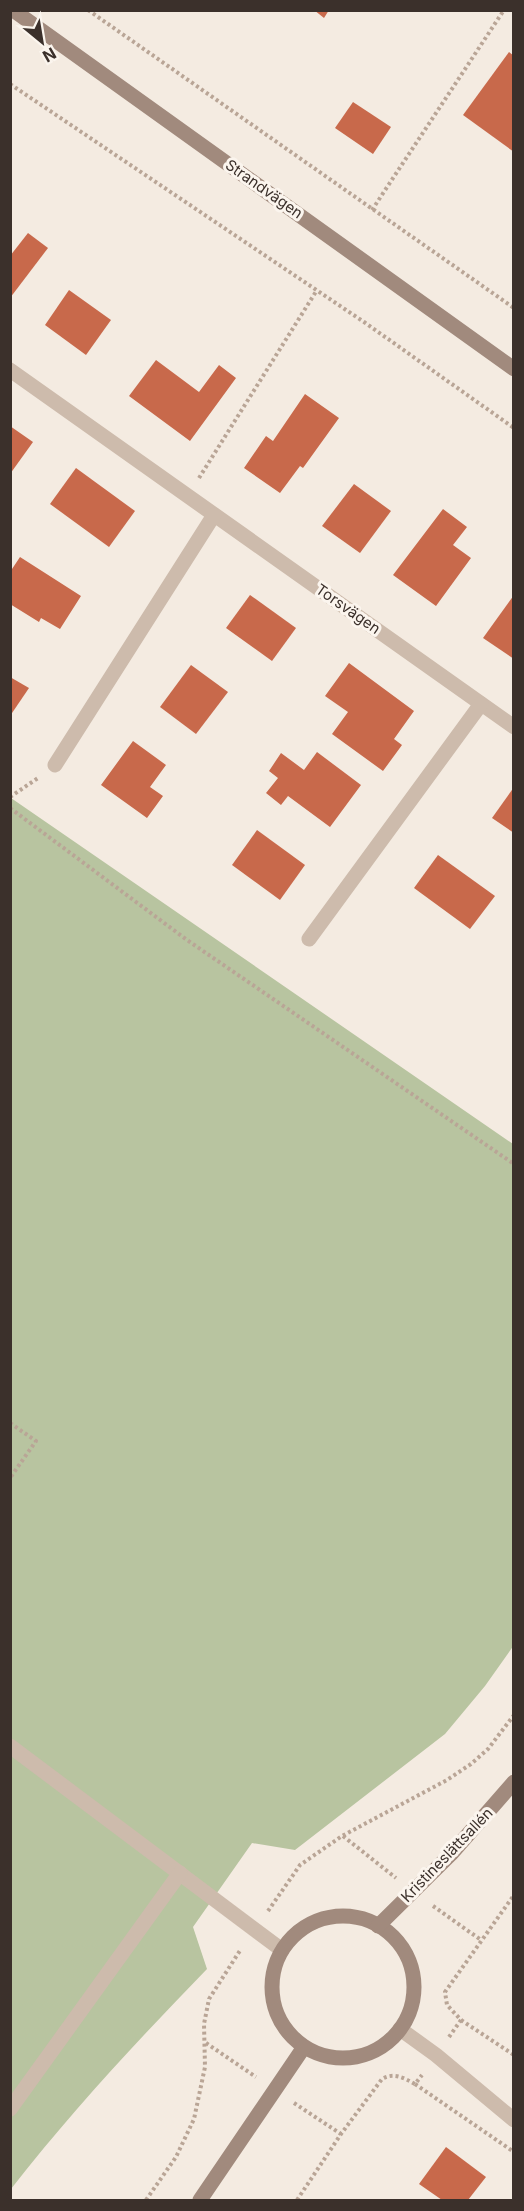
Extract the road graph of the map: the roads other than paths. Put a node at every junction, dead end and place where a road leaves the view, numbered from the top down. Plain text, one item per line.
1 (13, 10) edge
2 (513, 369) edge
3 (10, 370) edge
4 (214, 515) junction
5 (481, 704) junction
6 (513, 727) edge
7 (55, 765) road end
8 (309, 939) dead end
9 (10, 1746) edge
10 (513, 1782) edge
11 (180, 1873) junction
12 (378, 1926) junction
13 (282, 1950) junction
14 (400, 2030) junction
15 (304, 2047) junction
16 (10, 2109) edge
17 (513, 2120) edge
18 (200, 2200) edge

1 - 2 street, Strandvägen
3 - 4 street, Torsvägen
4 - 5 street, Torsvägen
4 - 7 street
5 - 6 street, Torsvägen
5 - 8 street
9 - 11 street
10 - 12 street, Kristineslättsallén
11 - 13 street
11 - 16 street
12 - 13 street
12 - 14 street
13 - 15 street
14 - 15 street
14 - 17 street
15 - 18 street

